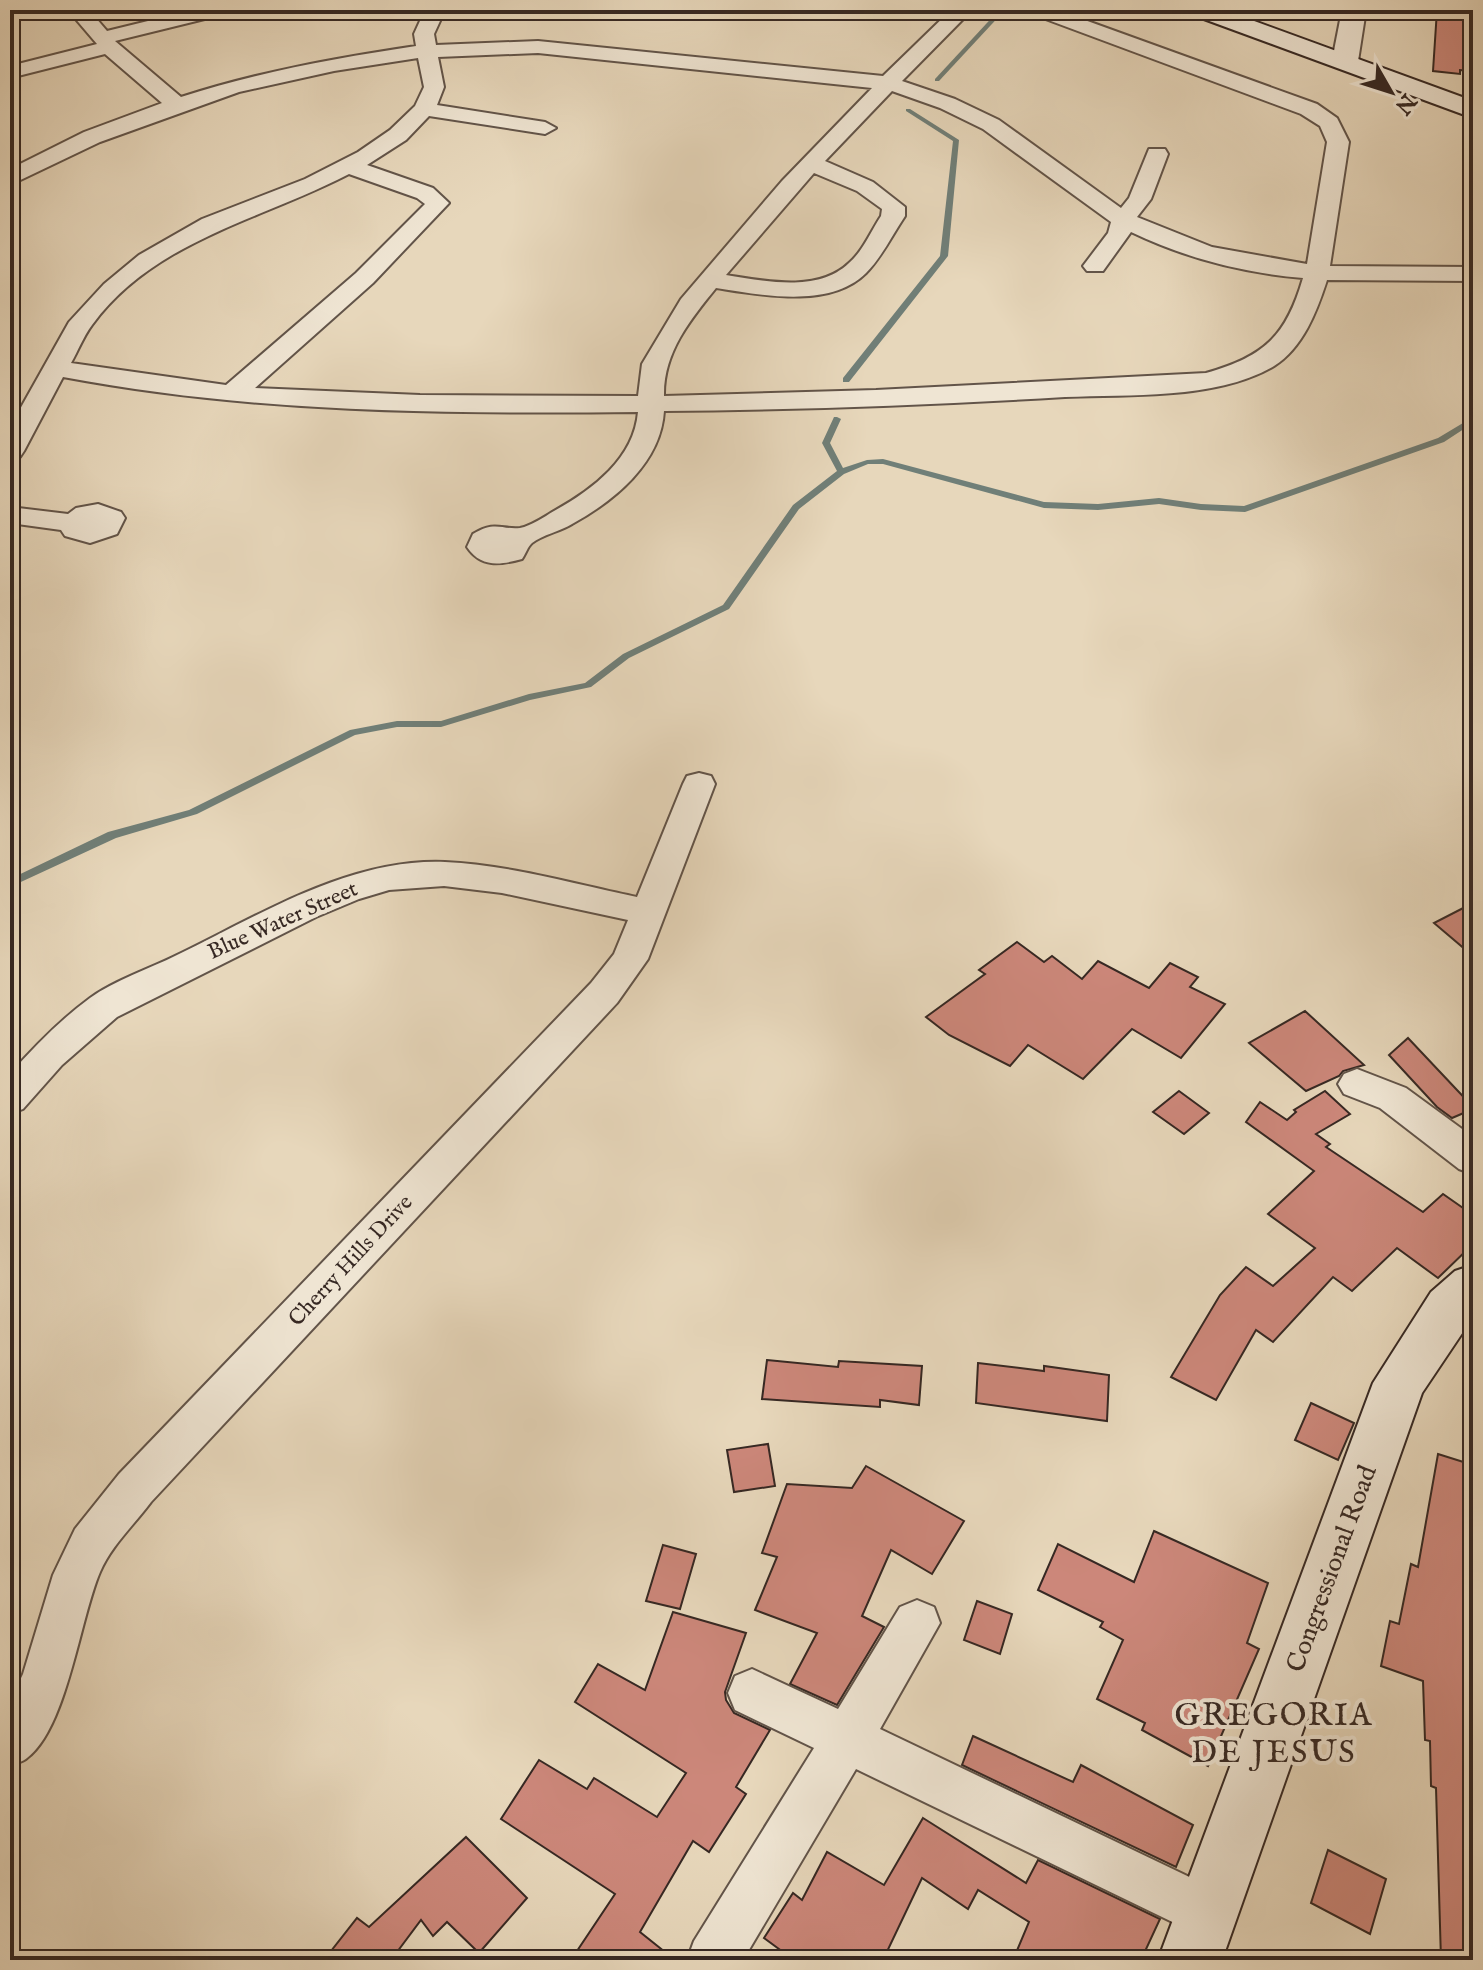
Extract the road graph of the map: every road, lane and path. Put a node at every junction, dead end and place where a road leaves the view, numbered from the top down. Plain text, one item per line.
1 (78, 10) edge
2 (218, 10) edge
3 (435, 10) edge
4 (962, 10) edge
5 (1039, 10) edge
6 (1201, 10) edge
7 (1354, 10) edge
8 (106, 43) junction
9 (426, 51) junction
10 (1345, 61) junction
11 (10, 72) edge
12 (887, 83) junction
13 (177, 105) junction
14 (424, 109) junction
15 (1473, 110) edge
16 (545, 128) dead end
17 (1157, 154) dead end
18 (10, 156) edge
19 (35, 163) junction
20 (812, 164) junction
21 (347, 166) junction
22 (10, 178) edge
23 (1124, 219) junction
24 (1095, 266) dead end
25 (1317, 272) junction
26 (1473, 274) edge
27 (710, 280) junction
28 (55, 368) junction
29 (233, 393) junction
30 (649, 404) junction
31 (10, 451) edge
32 (10, 515) edge
33 (73, 523) dead end
34 (517, 539) dead end
35 (699, 784) dead end
36 (648, 912) junction
37 (1357, 1084) dead end
38 (10, 1099) edge
39 (1473, 1158) edge
40 (1473, 1286) edge
41 (917, 1623) dead end
42 (752, 1693) dead end
43 (846, 1739) junction
44 (10, 1741) edge
45 (1199, 1936) edge
46 (713, 1960) edge

1 - 8 street
2 - 8 street
3 - 9 street
4 - 12 street
5 - 25 street
6 - 10 main road
7 - 10 main road
8 - 11 street
8 - 13 street
9 - 12 street
9 - 13 street
9 - 14 street
10 - 15 main road
12 - 20 street
12 - 23 street
13 - 19 street
14 - 16 street
14 - 21 street
17 - 23 street
18 - 19 street
19 - 22 street
20 - 27 street
20 - 27 street
21 - 28 street
21 - 29 street
23 - 24 street
23 - 25 street
25 - 26 street
25 - 30 street
27 - 30 street
28 - 29 street
28 - 31 street
29 - 30 street
30 - 34 street
32 - 33 street
35 - 36 street, Cherry Hills Drive
36 - 38 street, Blue Water Street
36 - 44 street, Cherry Hills Drive
37 - 39 street
40 - 45 main road, Congressional Road
41 - 43 street
42 - 43 street
43 - 45 street
43 - 46 street

